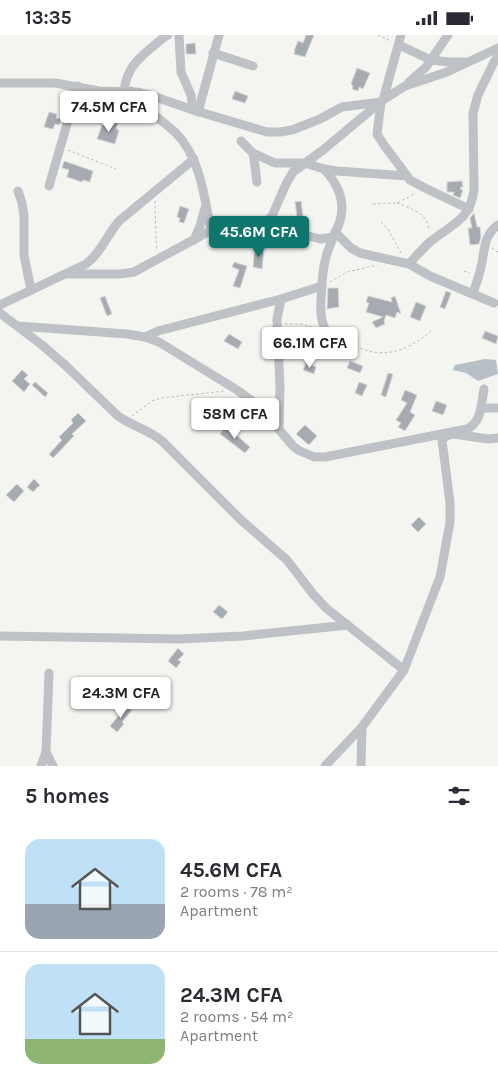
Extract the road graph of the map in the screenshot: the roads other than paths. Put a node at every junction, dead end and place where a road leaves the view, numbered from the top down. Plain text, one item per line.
1 (168, 35) edge
2 (179, 35) edge
3 (219, 35) edge
4 (401, 35) edge
5 (448, 35) edge
6 (399, 45) junction
7 (498, 49) edge
8 (213, 53) junction
9 (498, 58) edge
10 (431, 60) junction
11 (468, 62) junction
12 (253, 65) dead end
13 (0, 83) edge
14 (78, 86) junction
15 (405, 86) junction
16 (127, 91) junction
17 (382, 101) junction
18 (195, 111) junction
19 (241, 141) dead end
20 (253, 153) junction
21 (194, 159) junction
22 (305, 163) junction
23 (324, 169) junction
24 (407, 176) junction
25 (257, 182) dead end
26 (49, 187) dead end
27 (18, 191) dead end
28 (206, 206) junction
29 (469, 209) junction
30 (263, 224) junction
31 (498, 225) edge
32 (211, 230) junction
33 (334, 235) junction
34 (194, 240) junction
35 (408, 263) junction
36 (68, 274) junction
37 (322, 286) junction
38 (31, 290) junction
39 (473, 293) junction
40 (281, 299) junction
41 (494, 303) dead end
42 (0, 305) edge
43 (0, 313) edge
44 (18, 326) junction
45 (329, 336) road end
46 (145, 337) junction
47 (484, 389) dead end
48 (480, 408) junction
49 (498, 408) edge
50 (279, 428) junction
51 (445, 435) junction
52 (498, 438) edge
53 (348, 625) junction
54 (0, 636) edge
55 (404, 670) junction
56 (49, 673) dead end
57 (362, 727) junction
58 (46, 752) junction
59 (41, 766) edge
60 (52, 766) edge
61 (326, 766) edge
62 (360, 766) edge

1 - 16 street
2 - 18 street
3 - 8 street
4 - 6 street
5 - 10 street
6 - 10 street
6 - 17 street
7 - 11 street
8 - 12 street
8 - 18 street
9 - 11 street
9 - 29 street
10 - 11 street
10 - 15 street
11 - 15 street
13 - 14 street
14 - 16 street
14 - 26 street
15 - 17 street
16 - 18 street
16 - 21 street
17 - 18 street
17 - 22 street
17 - 24 street
19 - 20 street
20 - 22 street
20 - 25 street
21 - 28 street
21 - 36 street
22 - 23 street
22 - 30 street
23 - 24 street
23 - 33 street
24 - 29 street
27 - 38 street
28 - 32 street
28 - 34 street
29 - 35 street
30 - 32 street
30 - 33 street
31 - 39 street
32 - 34 street
33 - 35 street
33 - 37 street
34 - 36 street
35 - 39 street
36 - 38 street
37 - 40 street
37 - 45 street
38 - 42 street
39 - 41 street
40 - 46 street
40 - 50 street
43 - 44 street
44 - 46 street
44 - 53 street
46 - 50 street
47 - 48 street
48 - 49 street
48 - 51 street
50 - 51 street
51 - 52 street
51 - 55 street
53 - 54 street
53 - 55 street
55 - 57 street
56 - 58 street
57 - 61 street
57 - 62 street
58 - 59 street
58 - 60 street

